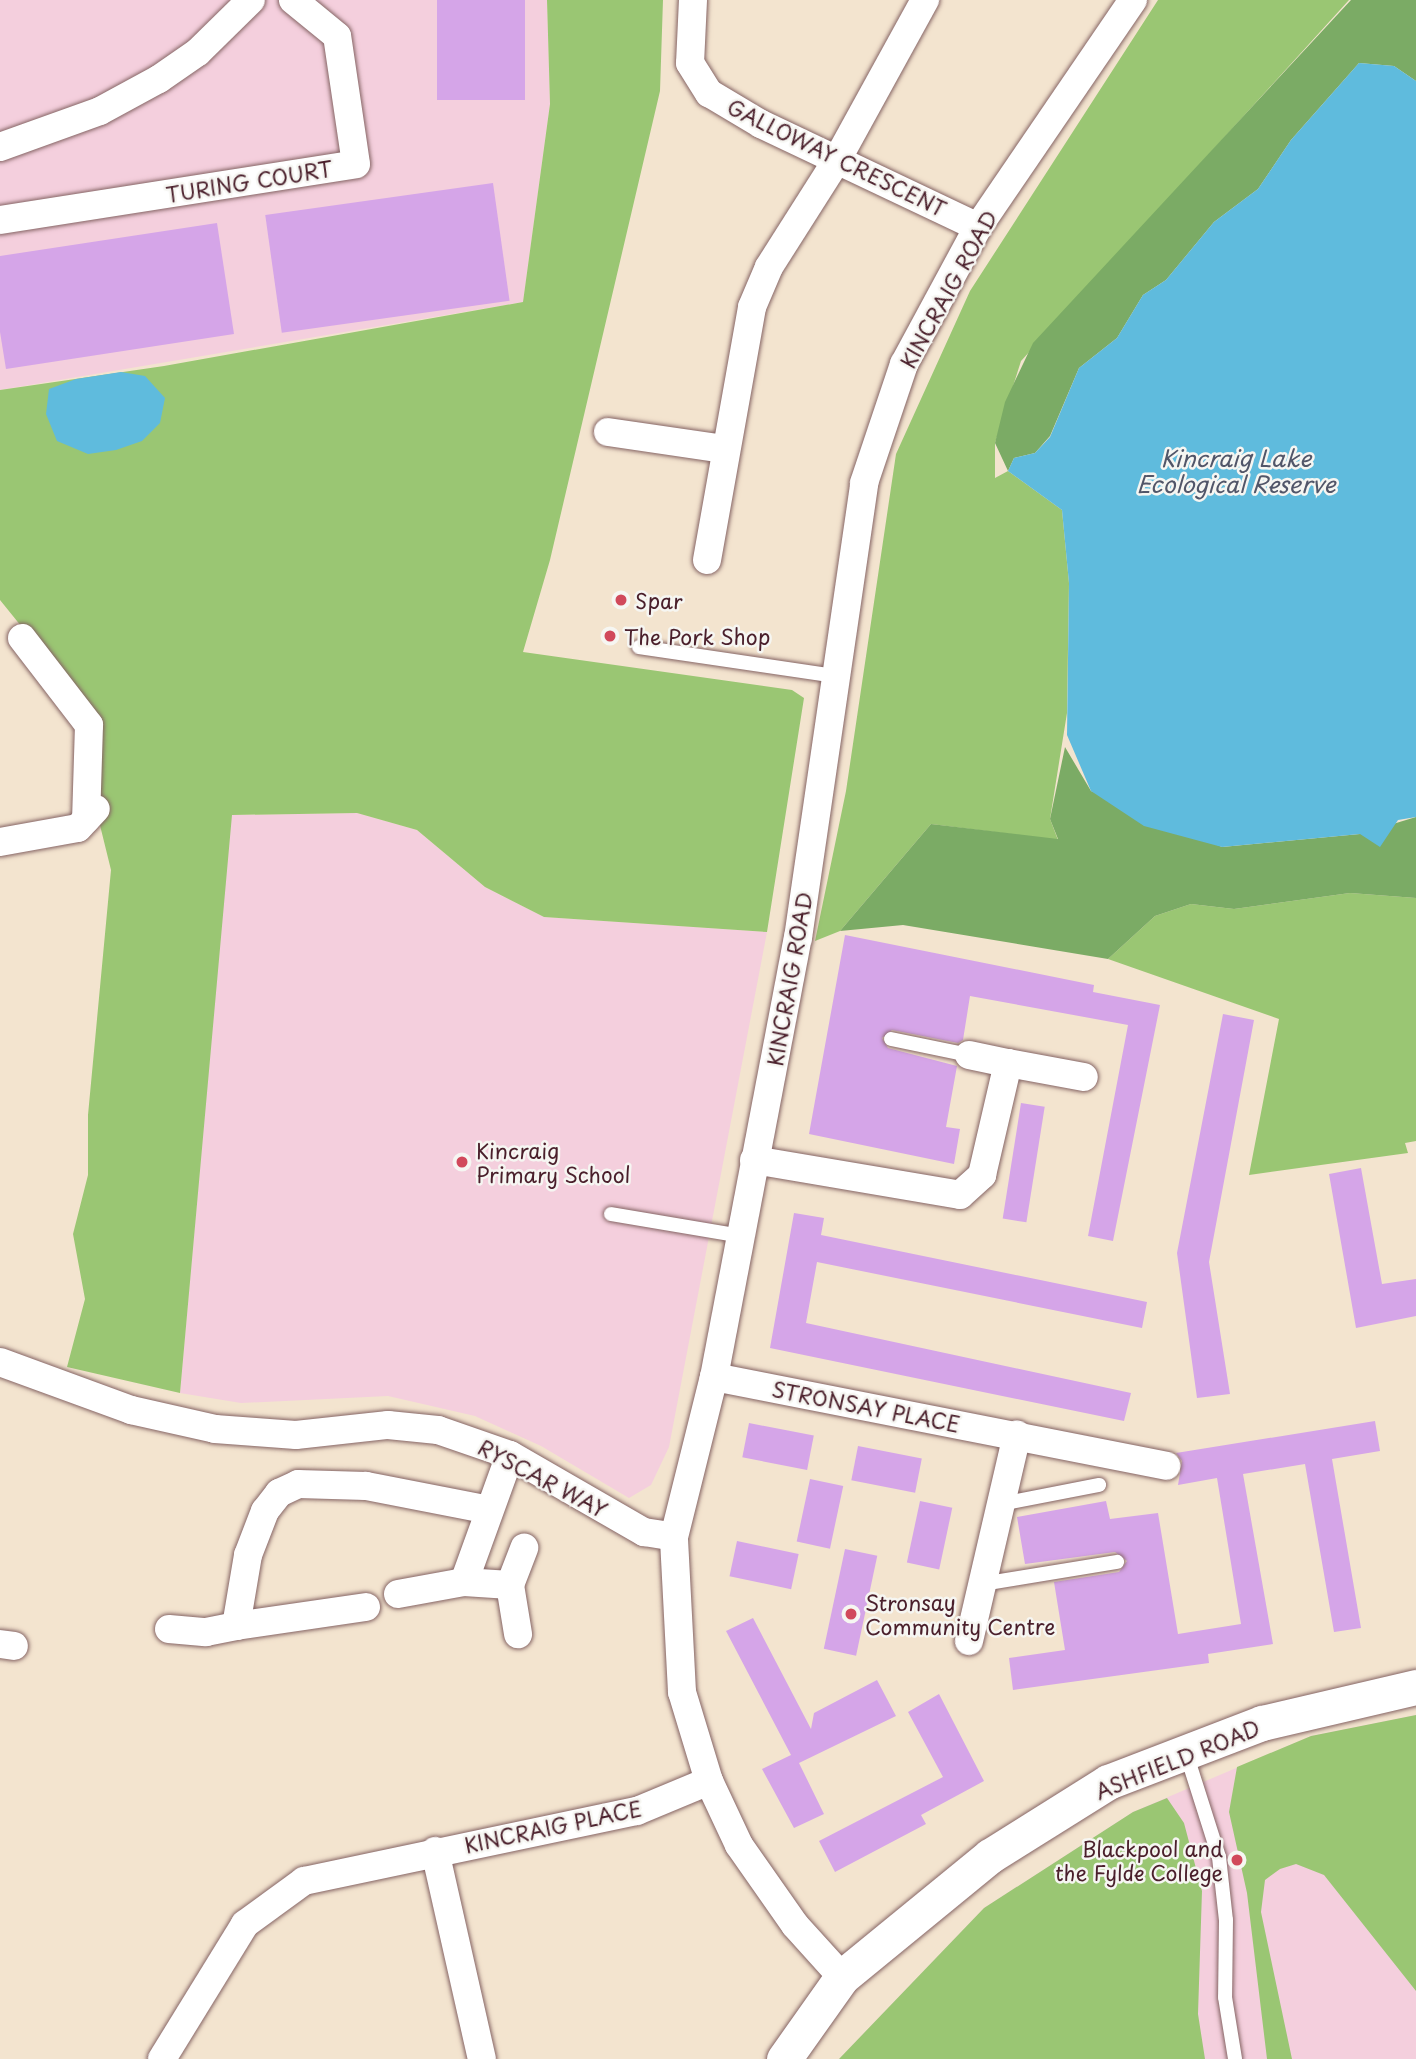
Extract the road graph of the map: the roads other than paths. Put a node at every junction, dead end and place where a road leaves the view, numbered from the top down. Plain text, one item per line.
1 (251, 0) edge
2 (293, 0) edge
3 (693, 0) edge
4 (925, 0) edge
5 (1133, 0) edge
6 (4, 142) edge
7 (837, 160) junction
8 (0, 220) edge
9 (978, 227) junction
10 (608, 432) dead end
11 (725, 449) junction
12 (707, 561) dead end
13 (23, 638) dead end
14 (639, 648) dead end
15 (836, 676) junction
16 (0, 842) edge
17 (891, 1039) dead end
18 (969, 1055) joint
19 (1008, 1063) junction
20 (1084, 1077) dead end
21 (754, 1160) junction
22 (611, 1214) dead end
23 (741, 1236) junction
24 (0, 1362) edge
25 (714, 1377) junction
26 (1017, 1435) junction
27 (510, 1455) junction
28 (1166, 1466) dead end
29 (1100, 1485) dead end
30 (1001, 1504) junction
31 (489, 1510) junction
32 (674, 1537) junction
33 (524, 1548) dead end
34 (1117, 1562) dead end
35 (464, 1582) junction
36 (982, 1584) junction
37 (510, 1585) junction
38 (398, 1594) dead end
39 (366, 1607) dead end
40 (236, 1626) junction
41 (169, 1629) dead end
42 (518, 1634) dead end
43 (969, 1641) dead end
44 (1416, 1687) edge
45 (1186, 1754) junction
46 (709, 1781) junction
47 (435, 1851) junction
48 (842, 1977) junction
49 (162, 2059) edge
50 (482, 2059) edge
51 (784, 2059) edge
52 (1236, 2059) edge

1 - 6 street
2 - 8 street, TURING COURT
3 - 7 street, GALLOWAY CRESCENT
4 - 7 street
5 - 9 street, KINCRAIG ROAD
7 - 9 street, GALLOWAY CRESCENT
7 - 11 street
9 - 15 street, KINCRAIG ROAD
10 - 11 street
11 - 12 street
13 - 16 street
14 - 15 lane
15 - 21 street, KINCRAIG ROAD
17 - 18 lane
18 - 19 street
19 - 20 street
19 - 21 street
21 - 23 street, KINCRAIG ROAD
22 - 23 lane
23 - 25 street, KINCRAIG ROAD
24 - 27 street, RYSCAR WAY
25 - 26 street, STRONSAY PLACE
25 - 32 street, KINCRAIG ROAD
26 - 28 street, STRONSAY PLACE
26 - 30 street
27 - 31 street
27 - 32 street, RYSCAR WAY
29 - 30 lane
30 - 36 street
31 - 35 street
31 - 40 street
32 - 46 street, KINCRAIG ROAD
33 - 37 street
34 - 36 lane
35 - 37 street
35 - 38 street
36 - 43 street
37 - 42 street
39 - 40 street
40 - 41 street
44 - 45 street, ASHFIELD ROAD
45 - 48 street, ASHFIELD ROAD
45 - 52 lane
46 - 47 street, KINCRAIG PLACE
46 - 48 street, KINCRAIG ROAD
47 - 49 street, KINCRAIG PLACE
47 - 50 street, KINCRAIG PLACE
48 - 51 street, ASHFIELD ROAD

